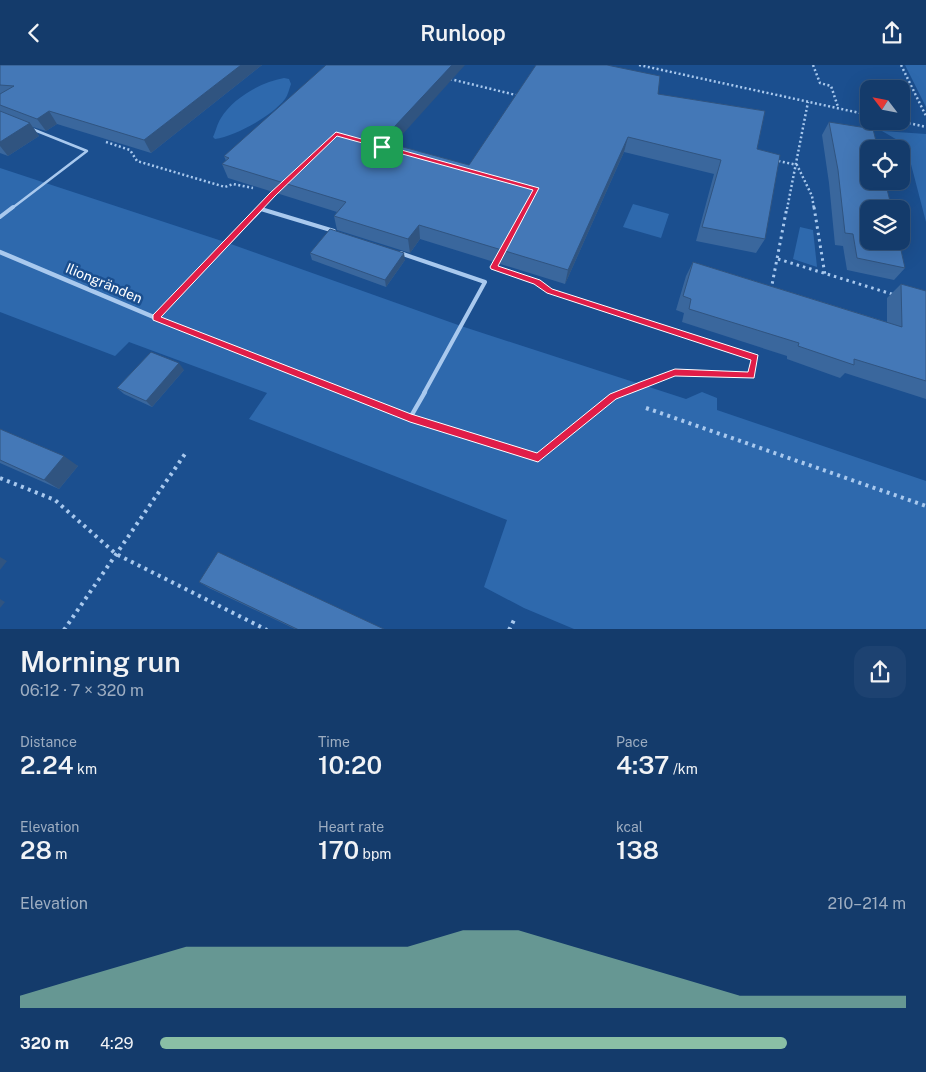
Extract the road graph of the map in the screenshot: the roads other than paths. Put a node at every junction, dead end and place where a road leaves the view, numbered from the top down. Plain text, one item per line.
1 (26, 127) edge
2 (0, 217) edge
3 (338, 233) edge
4 (391, 250) edge
5 (0, 252) edge
6 (156, 317) junction
7 (751, 375) road end
8 (410, 418) junction
9 (538, 458) joint

1 - 2 lane
3 - 6 lane
4 - 8 lane
5 - 6 street, Iliongränden
6 - 8 street, Iliongränden
7 - 9 lane, Iliongränden
8 - 9 street, Iliongränden

